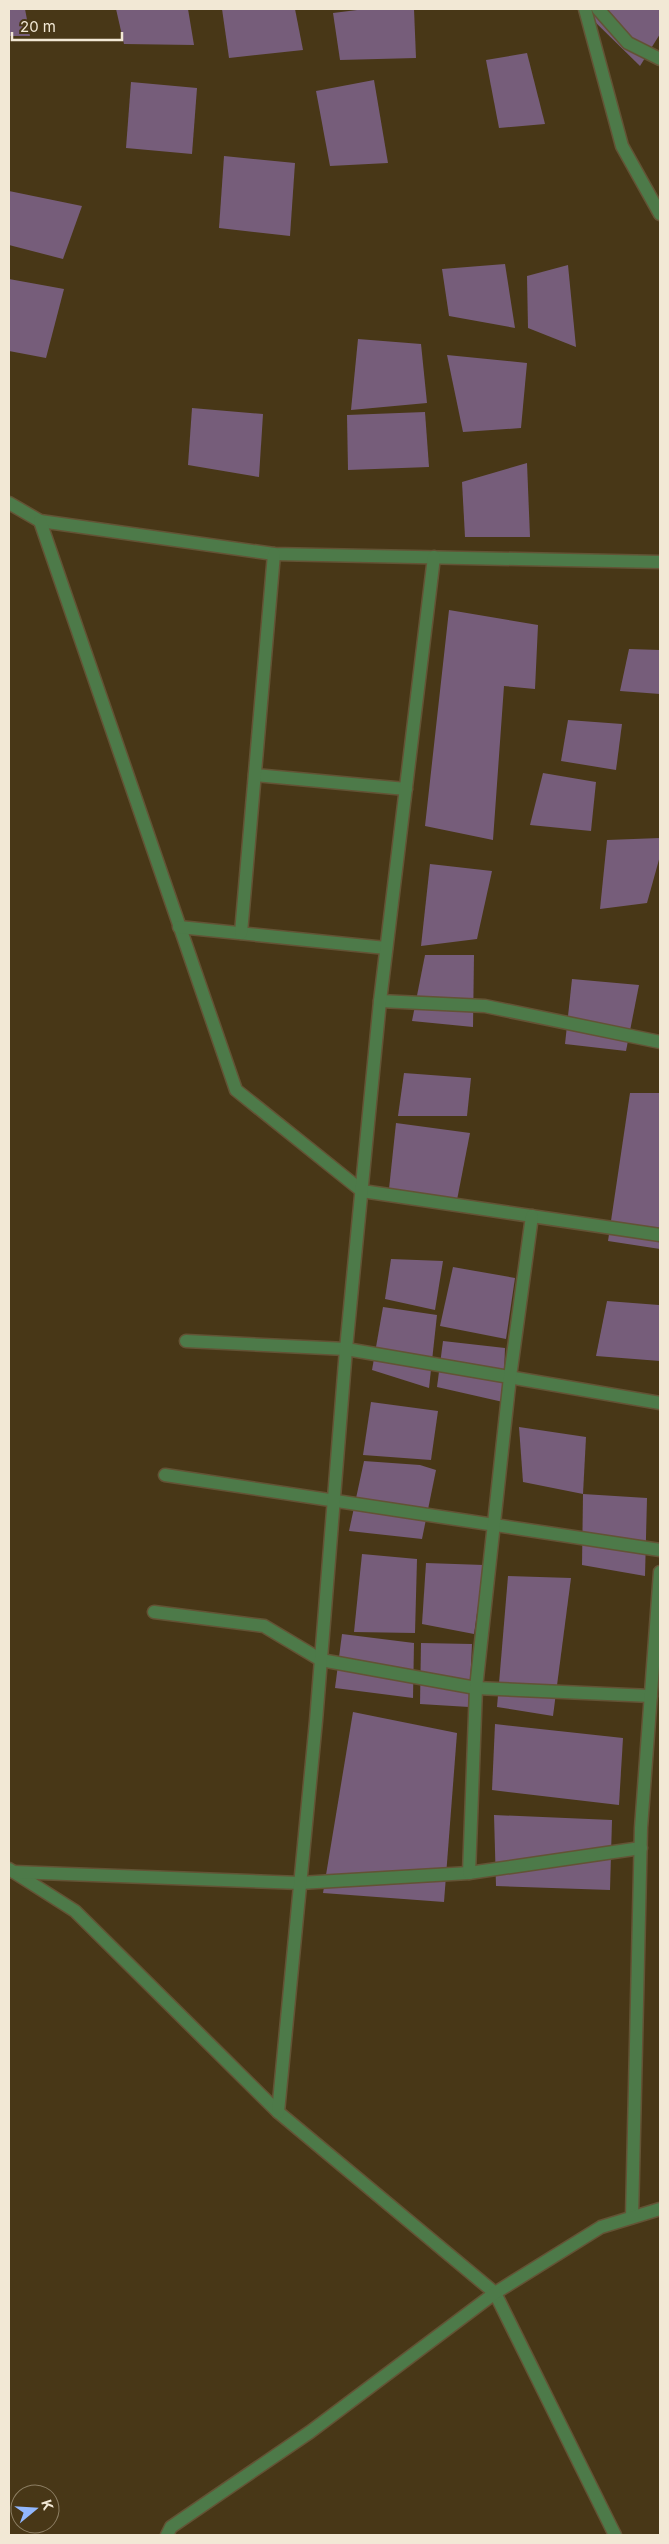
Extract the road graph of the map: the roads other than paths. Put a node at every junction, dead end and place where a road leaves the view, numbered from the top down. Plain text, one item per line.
1 (584, 9) edge
2 (598, 9) edge
3 (660, 59) edge
4 (660, 214) edge
5 (9, 503) edge
6 (40, 521) junction
7 (274, 554) junction
8 (434, 557) junction
9 (660, 562) edge
10 (255, 775) junction
11 (406, 790) junction
12 (179, 926) junction
13 (241, 933) junction
14 (386, 948) junction
15 (380, 1000) junction
16 (660, 1042) edge
17 (362, 1191) junction
18 (532, 1216) junction
19 (660, 1235) edge
20 (186, 1341) dead end
21 (346, 1349) junction
22 (510, 1377) junction
23 (660, 1403) edge
24 (164, 1474) dead end
25 (334, 1500) junction
26 (494, 1525) junction
27 (660, 1550) edge
28 (660, 1572) edge
29 (659, 1594) edge
30 (154, 1612) dead end
31 (321, 1660) junction
32 (476, 1688) junction
33 (651, 1696) junction
34 (641, 1848) junction
35 (11, 1871) edge
36 (469, 1873) junction
37 (300, 1883) junction
38 (278, 2112) junction
39 (660, 2209) edge
40 (632, 2217) junction
41 (495, 2293) junction
42 (167, 2535) edge
43 (615, 2535) edge

1 - 4 street
2 - 3 street
5 - 6 street
6 - 7 street
6 - 12 street
7 - 8 street
7 - 10 street
8 - 9 street
8 - 11 street
10 - 11 street
10 - 13 street
11 - 14 street
12 - 13 street
12 - 17 street
13 - 14 street
14 - 15 street
15 - 16 street
15 - 17 street
17 - 18 street
17 - 21 street
18 - 19 street
18 - 22 street
20 - 21 street
21 - 22 street
21 - 25 street
22 - 23 street
22 - 26 street
24 - 25 street
25 - 26 street
25 - 31 street
26 - 27 street
26 - 32 street
28 - 29 street
29 - 33 street
30 - 31 street
31 - 32 street
31 - 37 street
32 - 33 street
32 - 36 street
33 - 34 street
34 - 36 street
34 - 40 street
35 - 37 street
35 - 38 street
36 - 37 street
37 - 38 street
38 - 41 street
39 - 40 street
40 - 41 street
41 - 42 street
41 - 43 street

